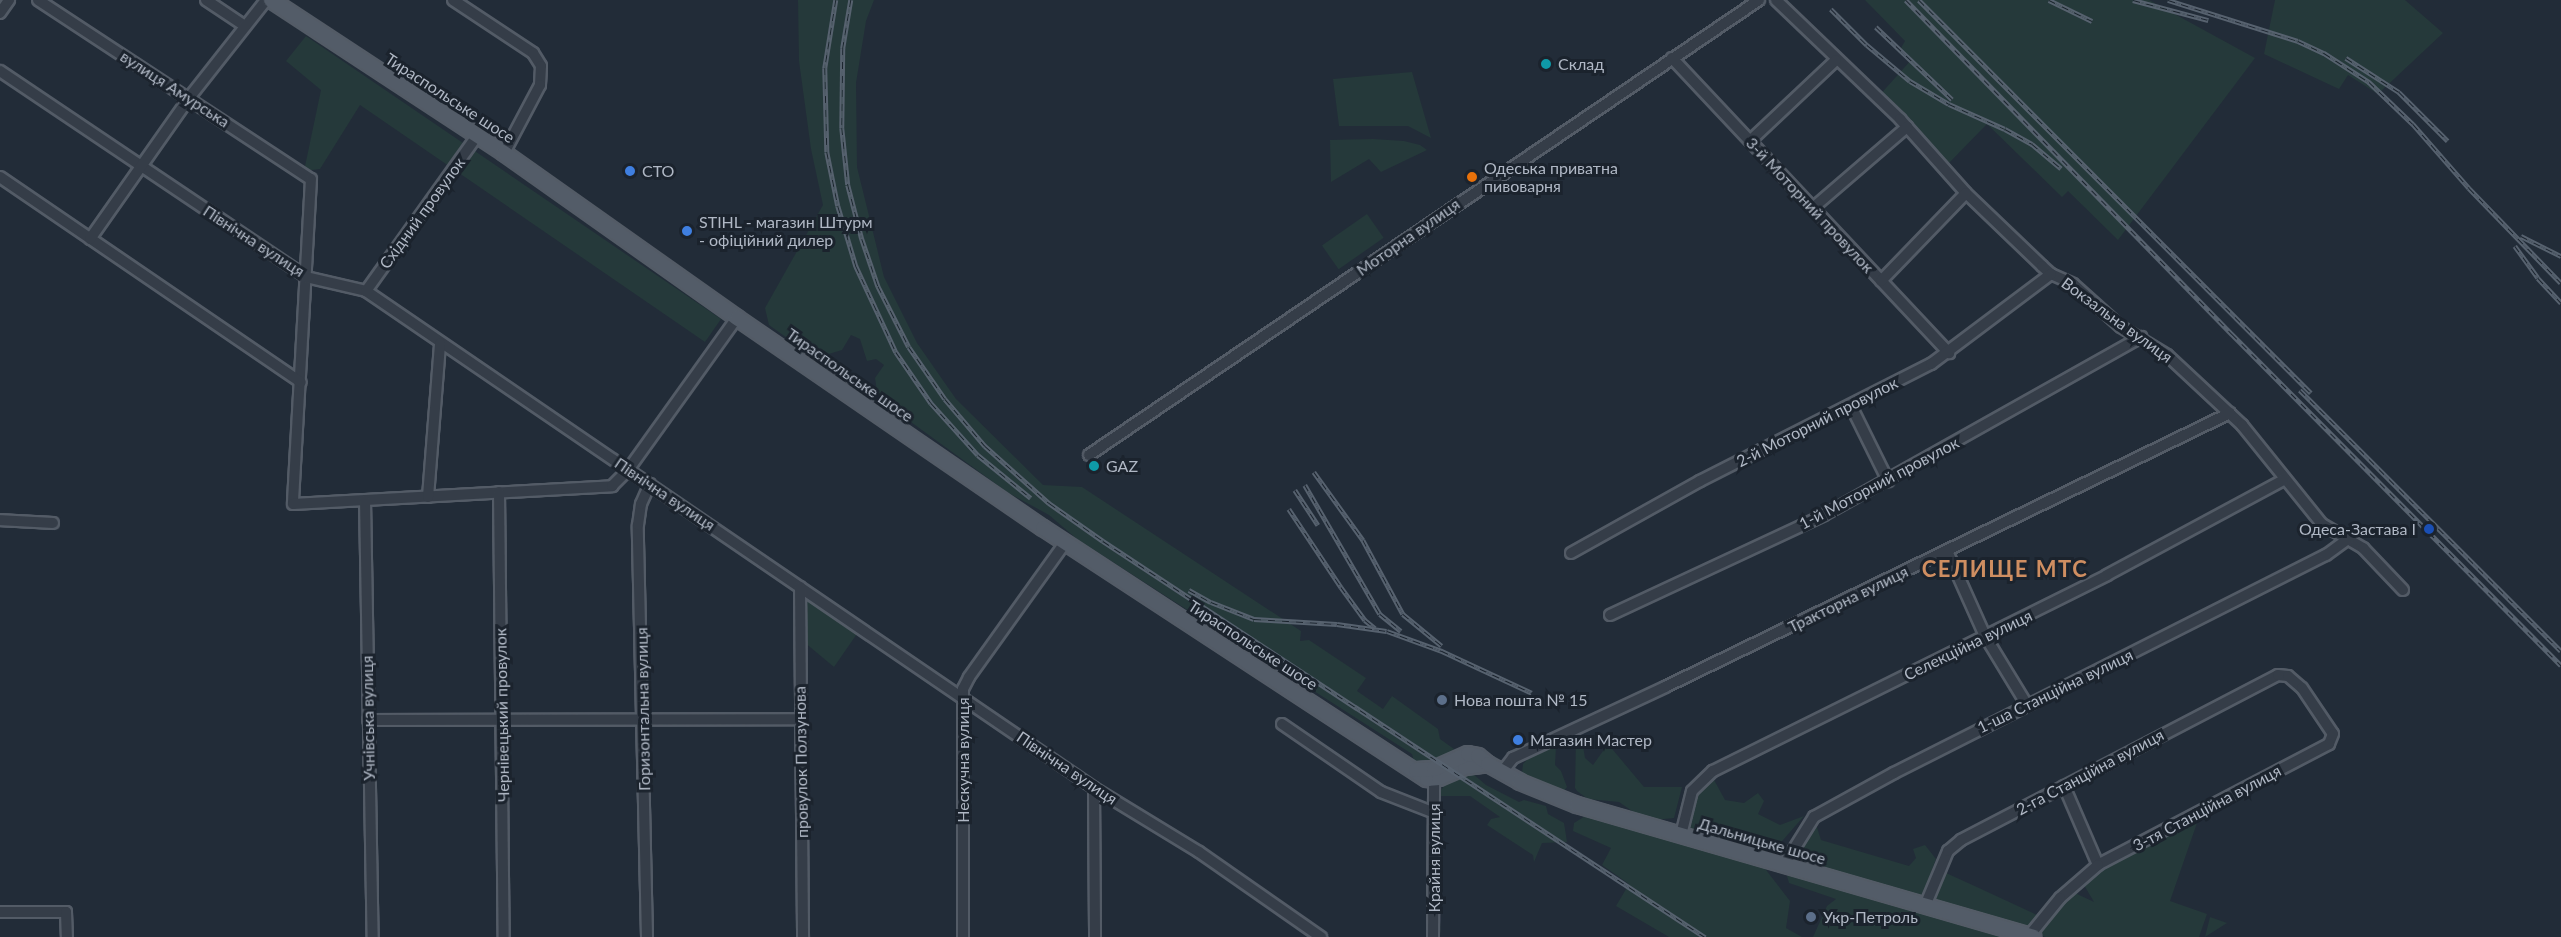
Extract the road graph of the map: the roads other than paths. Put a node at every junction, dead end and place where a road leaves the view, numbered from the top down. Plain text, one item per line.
1 (9, 0) edge
2 (38, 0) edge
3 (206, 0) edge
4 (266, 0) edge
5 (271, 0) edge
6 (453, 0) edge
7 (1759, 0) edge
8 (1776, 0) edge
9 (0, 14) edge
10 (245, 26) junction
11 (1672, 58) junction
12 (1836, 60) junction
13 (0, 71) edge
14 (189, 98) junction
15 (1907, 127) junction
16 (477, 136) junction
17 (1750, 141) junction
18 (504, 153) junction
19 (141, 166) junction
20 (1, 180) edge
21 (1966, 193) junction
22 (1814, 207) junction
23 (90, 239) junction
24 (2051, 274) junction
25 (306, 277) junction
26 (1881, 281) junction
27 (366, 291) junction
28 (736, 318) junction
29 (2141, 337) junction
30 (440, 343) junction
31 (1949, 353) junction
32 (300, 382) junction
33 (1851, 406) junction
34 (2230, 413) junction
35 (1089, 455) dead end
36 (628, 470) junction
37 (2285, 479) junction
38 (1888, 481) junction
39 (650, 484) junction
40 (500, 492) junction
41 (428, 497) junction
42 (365, 500) junction
43 (0, 520) edge
44 (53, 523) dead end
45 (2347, 540) junction
46 (1065, 543) junction
47 (1947, 551) junction
48 (1571, 552) dead end
49 (800, 587) junction
50 (2403, 590) dead end
51 (1610, 615) dead end
52 (1985, 636) junction
53 (2288, 676) joint
54 (962, 697) junction
55 (2026, 705) junction
56 (502, 719) junction
57 (643, 719) junction
58 (801, 719) junction
59 (368, 720) junction
60 (1282, 724) dead end
61 (1502, 772) junction
62 (1434, 774) junction
63 (2064, 786) junction
64 (1094, 788) junction
65 (1435, 813) junction
66 (1681, 835) junction
67 (1784, 865) junction
68 (2098, 865) junction
69 (1925, 906) junction
70 (0, 912) edge
71 (2031, 936) edge
72 (67, 937) edge
73 (373, 937) edge
74 (504, 937) edge
75 (647, 937) edge
76 (803, 937) edge
77 (963, 937) edge
78 (1095, 937) edge
79 (1321, 937) edge
80 (1433, 937) edge

1 - 9 street
2 - 14 street, вулиця Амурська
3 - 10 street
4 - 10 street
5 - 16 main road, Тираспольське шосе
6 - 18 street
7 - 11 street, Моторна вулиця
8 - 12 street, Вокзальна вулиця
10 - 14 street
11 - 17 street, 3-й Моторний провулок
11 - 35 street, Моторна вулиця
12 - 15 street, Вокзальна вулиця
12 - 17 street
13 - 19 street, Північна вулиця
14 - 19 street
14 - 25 street, вулиця Амурська
15 - 21 street, Вокзальна вулиця
15 - 22 street
16 - 18 main road, Тираспольське шосе
16 - 27 street, Східний провулок
17 - 22 street, 3-й Моторний провулок
18 - 28 main road, Тираспольське шосе
19 - 23 street
19 - 25 street, Північна вулиця
20 - 23 street
21 - 24 street, Вокзальна вулиця
21 - 26 street
22 - 26 street, 3-й Моторний провулок
23 - 32 street
24 - 29 street, Вокзальна вулиця
24 - 31 street, 2-й Моторний провулок
25 - 27 street, Північна вулиця
25 - 32 street
26 - 31 street, 3-й Моторний провулок
27 - 30 street, Північна вулиця
28 - 36 street
28 - 46 main road, Тираспольське шосе
29 - 34 street, Вокзальна вулиця
29 - 38 street, 1-й Моторний провулок
30 - 36 street, Північна вулиця
30 - 41 street
31 - 33 street, 2-й Моторний провулок
32 - 42 street
33 - 38 street
33 - 48 street, 2-й Моторний провулок
34 - 37 street, Вокзальна вулиця
34 - 47 street, Тракторна вулиця
36 - 39 street, Північна вулиця
36 - 40 street
37 - 45 street, Вокзальна вулиця
37 - 52 street, Селекційна вулиця
38 - 51 street, 1-й Моторний провулок
39 - 49 street, Північна вулиця
39 - 57 street, Горизонтальна вулиця
40 - 41 street
40 - 56 street, Чернівецький провулок
41 - 42 street
42 - 59 street, Учнівська вулиця
43 - 44 street
45 - 50 street, Вокзальна вулиця
45 - 55 street, 1-ша Станційна вулиця
46 - 54 street, Нескучна вулиця
46 - 62 main road, Тираспольське шосе
47 - 52 street
47 - 61 street, Тракторна вулиця
49 - 54 street, Північна вулиця
49 - 58 street, провулок Ползунова
52 - 55 street
52 - 66 street, Селекційна вулиця
53 - 63 street, 2-га Станційна вулиця
53 - 68 street, 3-тя Станційна вулиця
54 - 64 street, Північна вулиця
54 - 77 street, Нескучна вулиця
55 - 67 street, 1-ша Станційна вулиця
56 - 57 street
56 - 59 street
56 - 74 street, Чернівецький провулок
57 - 58 street
57 - 75 street, Горизонтальна вулиця
58 - 76 street, провулок Ползунова
59 - 73 street, Учнівська вулиця
60 - 65 street
61 - 62 main road, Дальницьке шосе
61 - 66 main road, Дальницьке шосе
62 - 65 street, Крайня вулиця
63 - 68 street
63 - 69 street, 2-га Станційна вулиця
64 - 78 street
64 - 79 street, Північна вулиця
65 - 80 street, Крайня вулиця
66 - 67 main road, Дальницьке шосе
67 - 69 main road, Дальницьке шосе
68 - 71 street, 3-тя Станційна вулиця
69 - 71 main road, Дальницьке шосе
70 - 72 street

